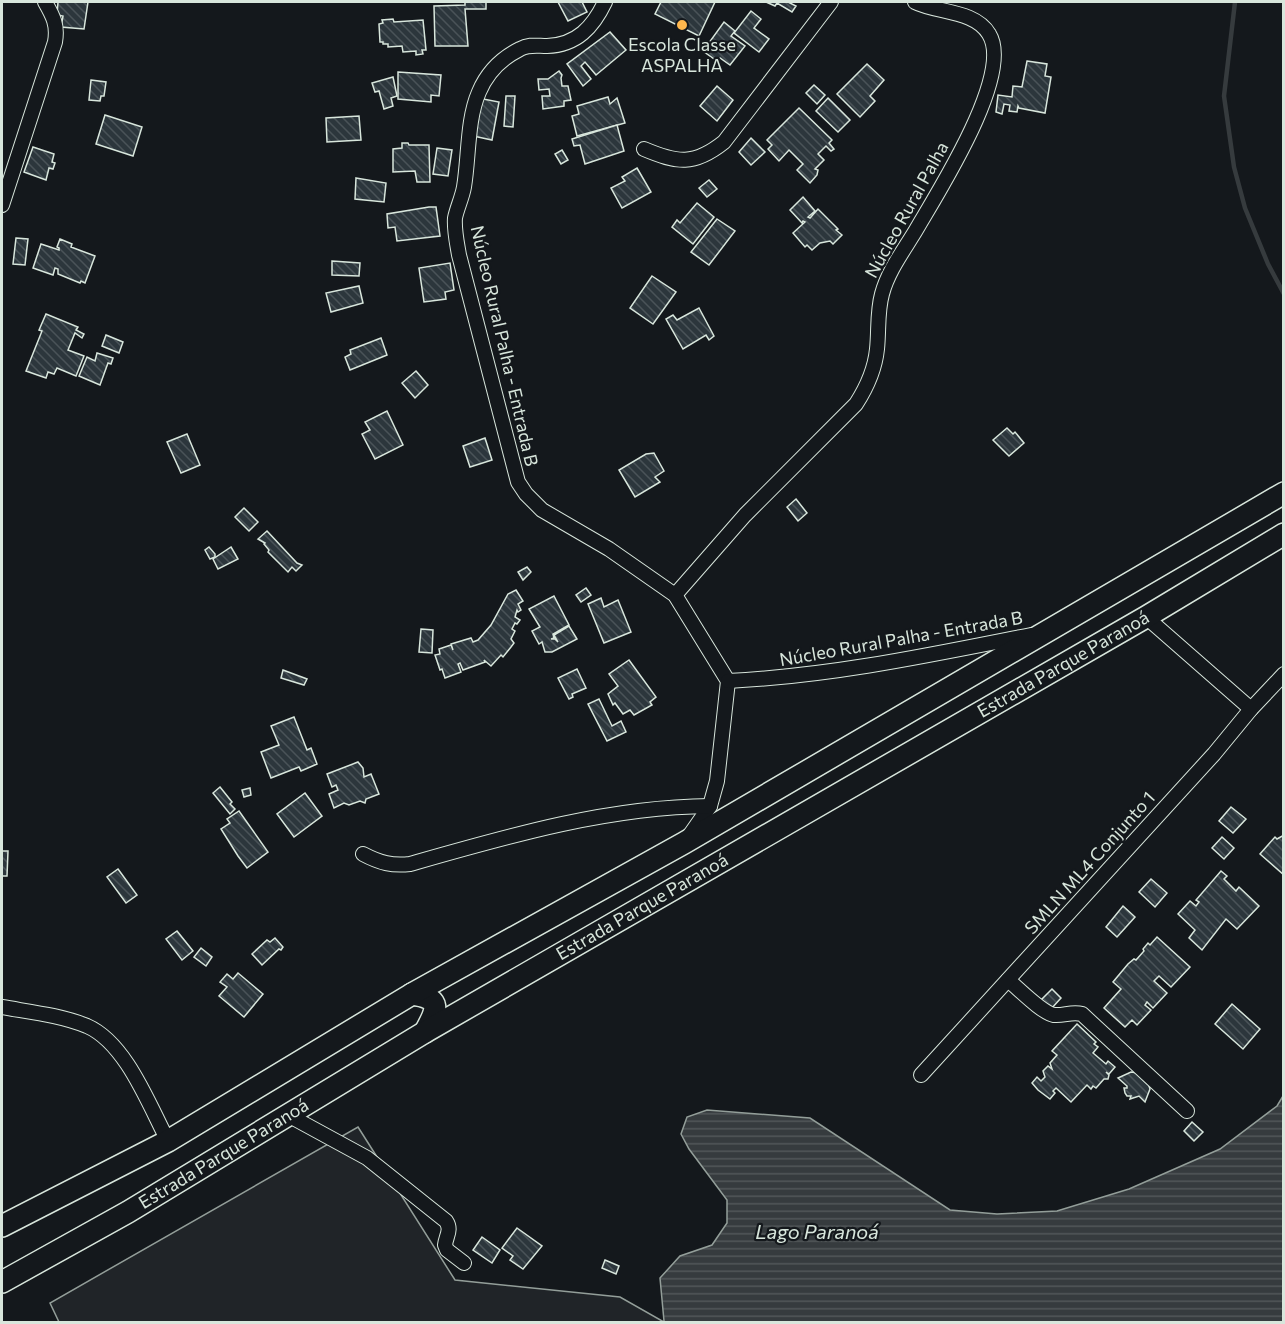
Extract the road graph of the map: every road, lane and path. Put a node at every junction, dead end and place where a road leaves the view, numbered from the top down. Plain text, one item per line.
1 (45, 2) edge
2 (605, 2) edge
3 (831, 2) edge
4 (915, 2) edge
5 (644, 149) dead end
6 (2, 205) edge
7 (1284, 493) edge
8 (1284, 534) edge
9 (675, 595) junction
10 (1146, 617) junction
11 (1044, 633) junction
12 (1284, 674) edge
13 (728, 681) junction
14 (1251, 709) junction
15 (710, 806) junction
16 (684, 843) junction
17 (363, 854) dead end
18 (1008, 980) junction
19 (412, 994) junction
20 (2, 1007) edge
21 (425, 1032) junction
22 (921, 1075) dead end
23 (1187, 1111) dead end
24 (288, 1115) junction
25 (168, 1141) junction
26 (2, 1226) edge
27 (464, 1263) dead end
28 (2, 1282) edge

1 - 6 street
2 - 9 street, Núcleo Rural Palha - Entrada B
3 - 5 street
4 - 9 street, Núcleo Rural Palha
7 - 11 main road, Estrada Parque Paranoá
8 - 10 main road, Estrada Parque Paranoá
9 - 13 street, Núcleo Rural Palha - Entrada B
10 - 14 street
10 - 21 main road, Estrada Parque Paranoá
11 - 13 street, Núcleo Rural Palha - Entrada B
11 - 16 main road, Estrada Parque Paranoá
12 - 14 street, SMLN ML4 Conjunto 1
13 - 15 street
14 - 18 street, SMLN ML4 Conjunto 1
15 - 16 street
15 - 17 street
16 - 19 main road, Estrada Parque Paranoá
18 - 22 street, SMLN ML4 Conjunto 1
18 - 23 street
19 - 21 main road
19 - 25 main road, Estrada Parque Paranoá
20 - 25 street
21 - 24 main road, Estrada Parque Paranoá
24 - 27 street
24 - 28 main road, Estrada Parque Paranoá
25 - 26 main road, Estrada Parque Paranoá

